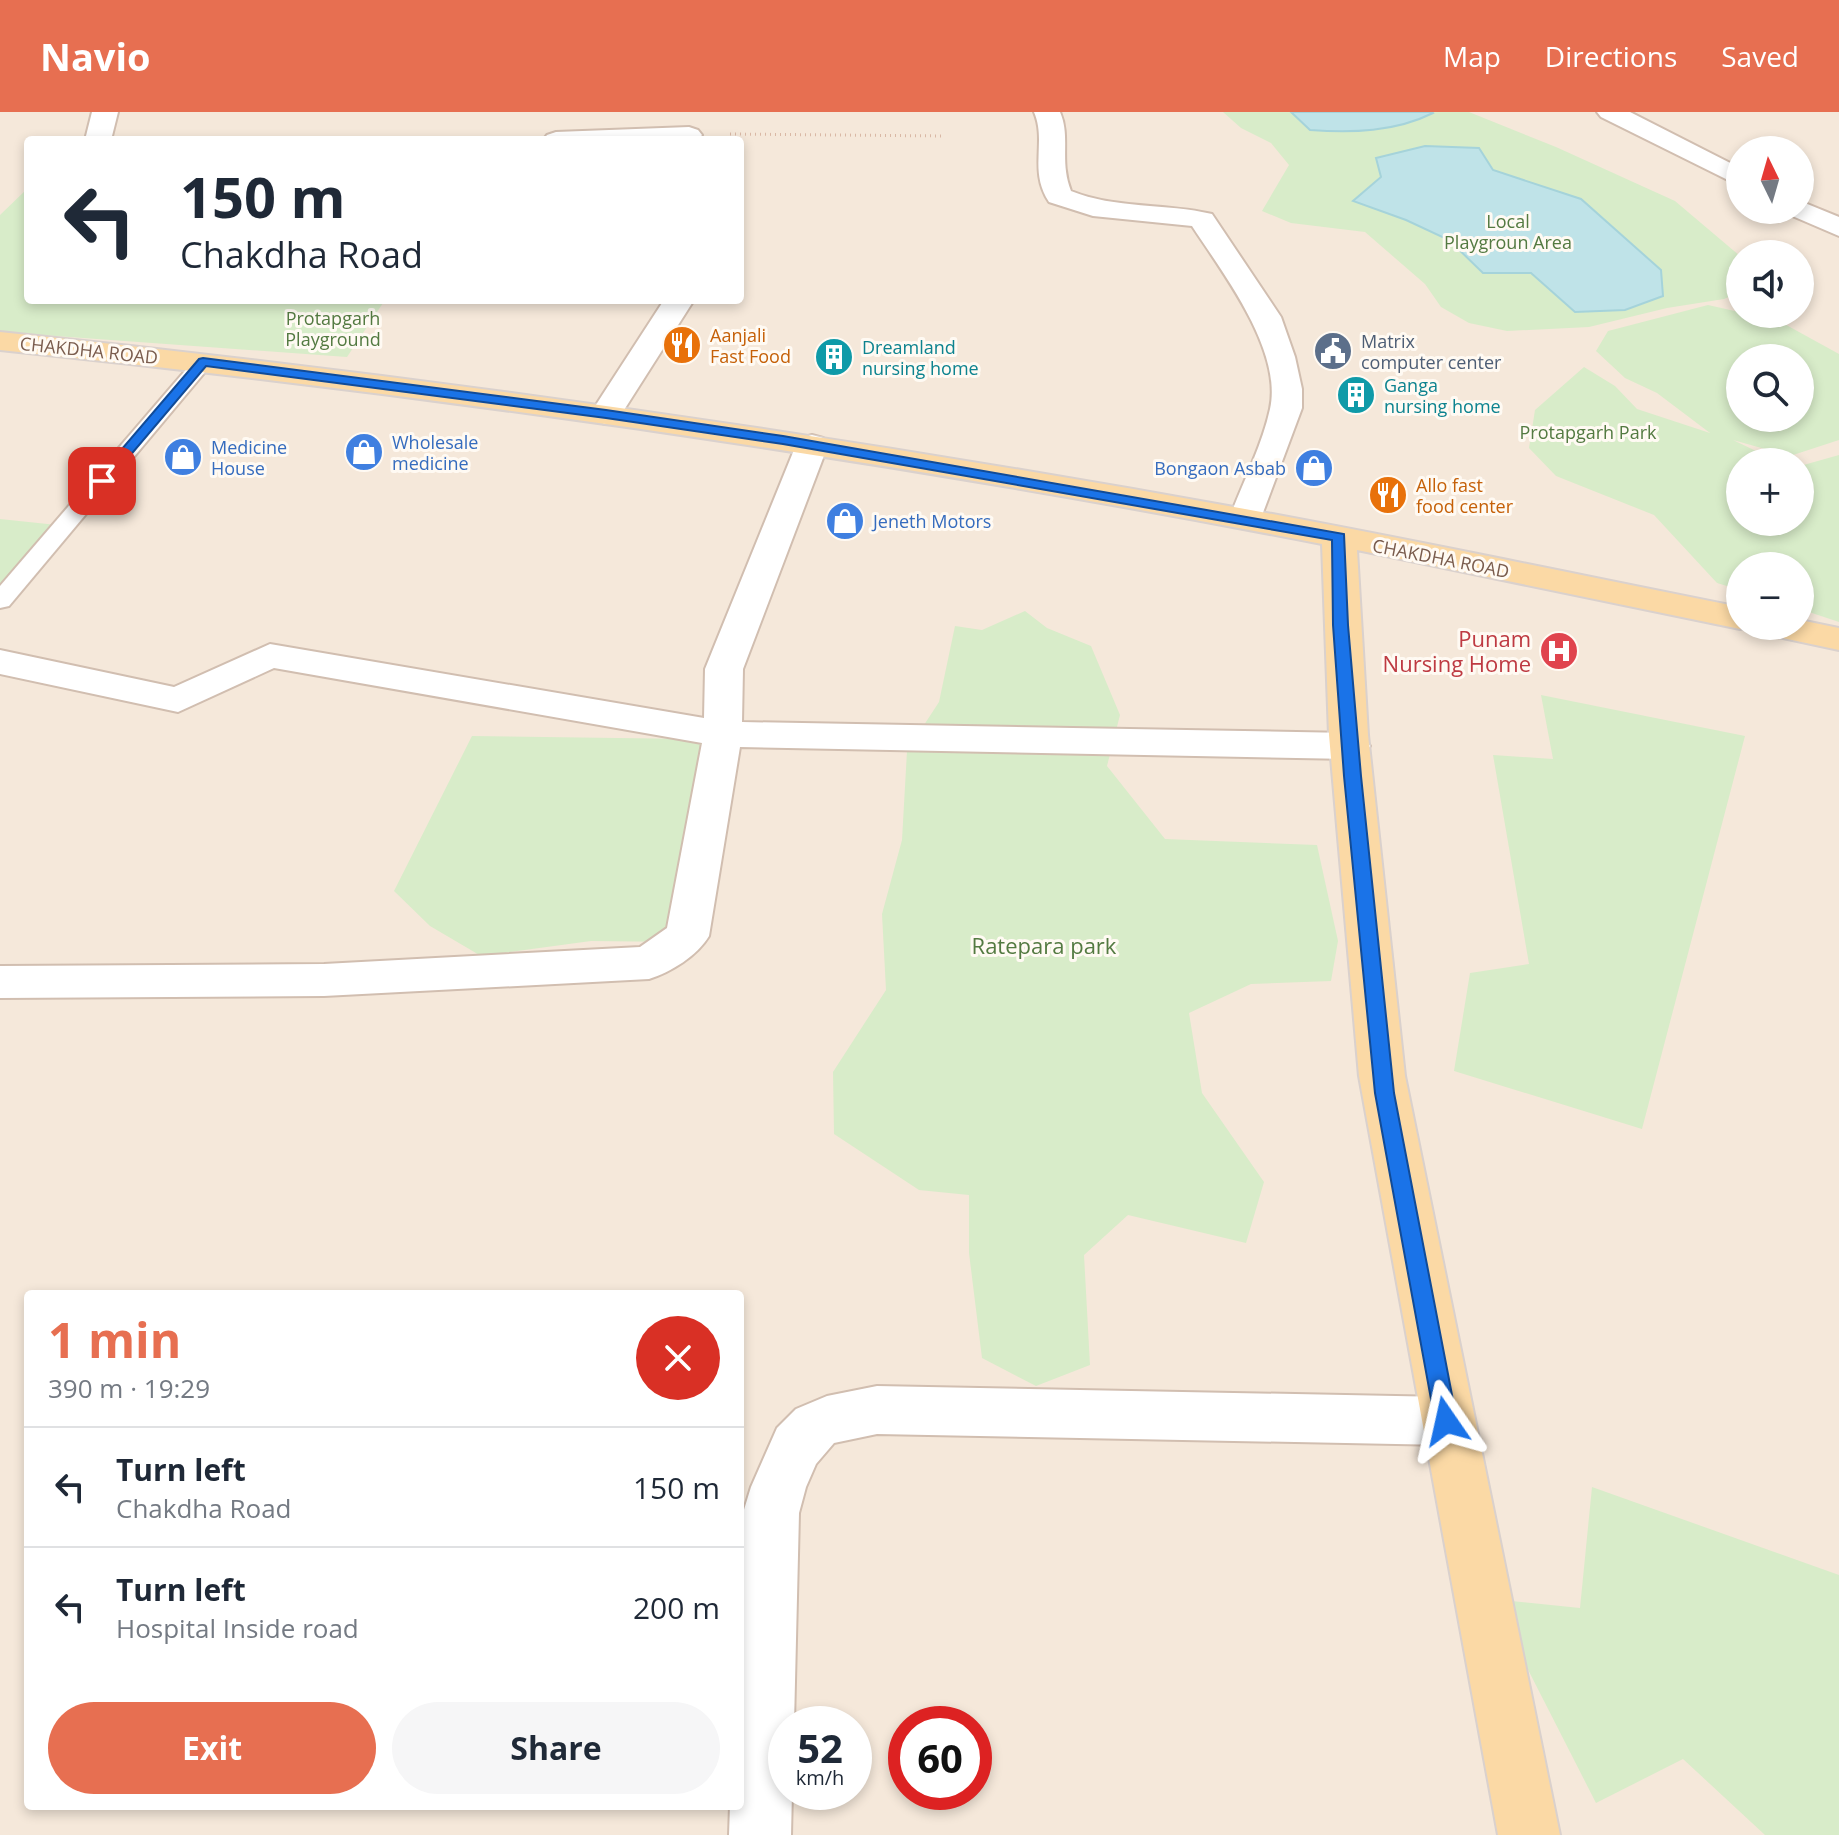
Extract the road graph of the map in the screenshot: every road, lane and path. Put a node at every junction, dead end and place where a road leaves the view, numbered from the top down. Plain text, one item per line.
1 (105, 112) edge
2 (1047, 112) edge
3 (1610, 112) edge
4 (689, 129) edge
5 (99, 136) edge
6 (604, 136) edge
7 (945, 136) dead end
8 (1726, 171) edge
9 (1814, 216) edge
10 (1839, 228) edge
11 (676, 304) edge
12 (0, 341) edge
13 (203, 362) junction
14 (606, 414) junction
15 (812, 445) junction
16 (1246, 519) junction
17 (1339, 537) junction
18 (0, 601) edge
19 (1726, 615) edge
20 (1814, 634) edge
21 (1839, 639) edge
22 (0, 662) edge
23 (723, 734) junction
24 (1350, 746) junction
25 (0, 982) edge
26 (1446, 1421) junction
27 (760, 1835) edge
28 (1529, 1835) edge

1 - 5 street
2 - 16 street
3 - 8 street
4 - 6 street
4 - 7 path
9 - 10 street
11 - 14 street
12 - 13 main road, CHAKDHA ROAD
13 - 14 main road, CHAKDHA ROAD
13 - 18 lane
14 - 15 main road, CHAKDHA ROAD
15 - 16 main road, CHAKDHA ROAD
15 - 23 street
16 - 17 main road, CHAKDHA ROAD
17 - 19 main road, CHAKDHA ROAD
17 - 24 main road
20 - 21 main road
22 - 23 street
23 - 24 street
23 - 25 street
24 - 26 main road
26 - 27 street
26 - 28 main road

